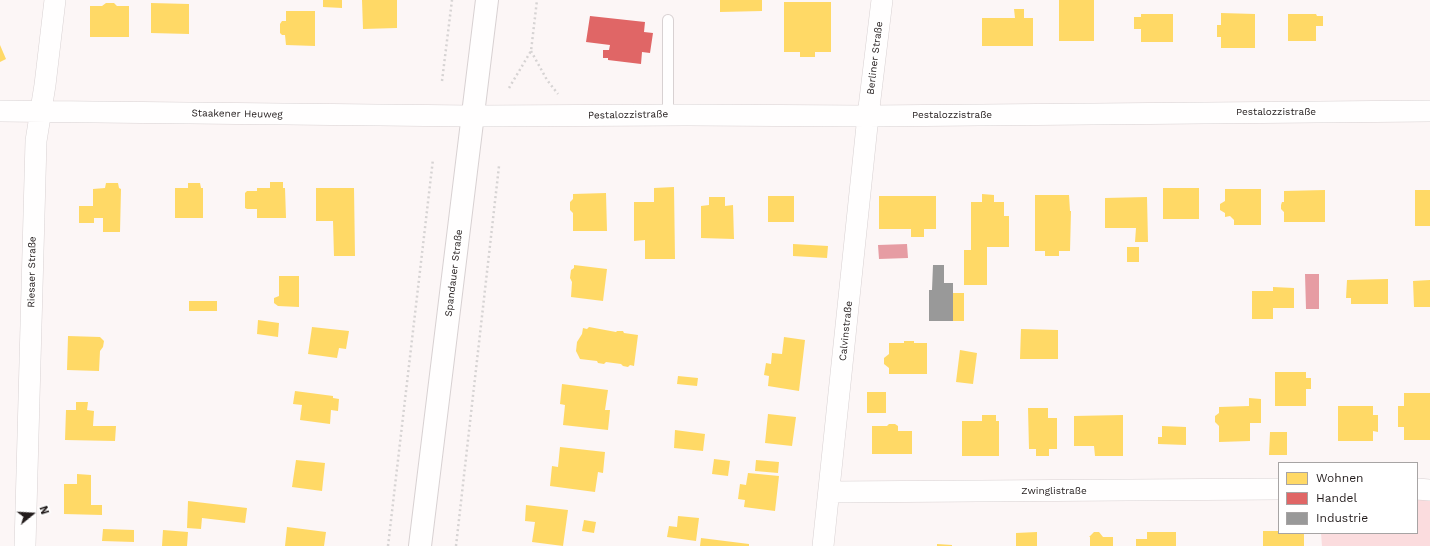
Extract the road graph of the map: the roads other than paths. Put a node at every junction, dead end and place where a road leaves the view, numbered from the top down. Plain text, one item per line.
1 (55, 0) edge
2 (487, 0) edge
3 (882, 0) edge
4 (668, 20) dead end
5 (0, 111) edge
6 (1430, 111) edge
7 (40, 112) junction
8 (668, 115) junction
9 (473, 116) junction
10 (868, 116) junction
11 (1278, 489) edge
12 (1418, 490) edge
13 (1430, 490) edge
14 (829, 492) junction
15 (25, 546) edge
16 (420, 546) edge
17 (823, 546) edge

1 - 7 street, Riesaer Straße
2 - 9 main road, Spandauer Straße
3 - 10 street, Berliner Straße
4 - 8 lane
5 - 7 street, Staakener Heuweg
6 - 10 street, Pestalozzistraße
7 - 9 street, Staakener Heuweg
7 - 15 street, Riesaer Straße
8 - 9 street, Pestalozzistraße
8 - 10 street, Pestalozzistraße
9 - 16 main road, Spandauer Straße
10 - 14 street, Calvinstraße
11 - 14 street, Zwinglistraße
12 - 13 street
14 - 17 street, Calvinstraße

